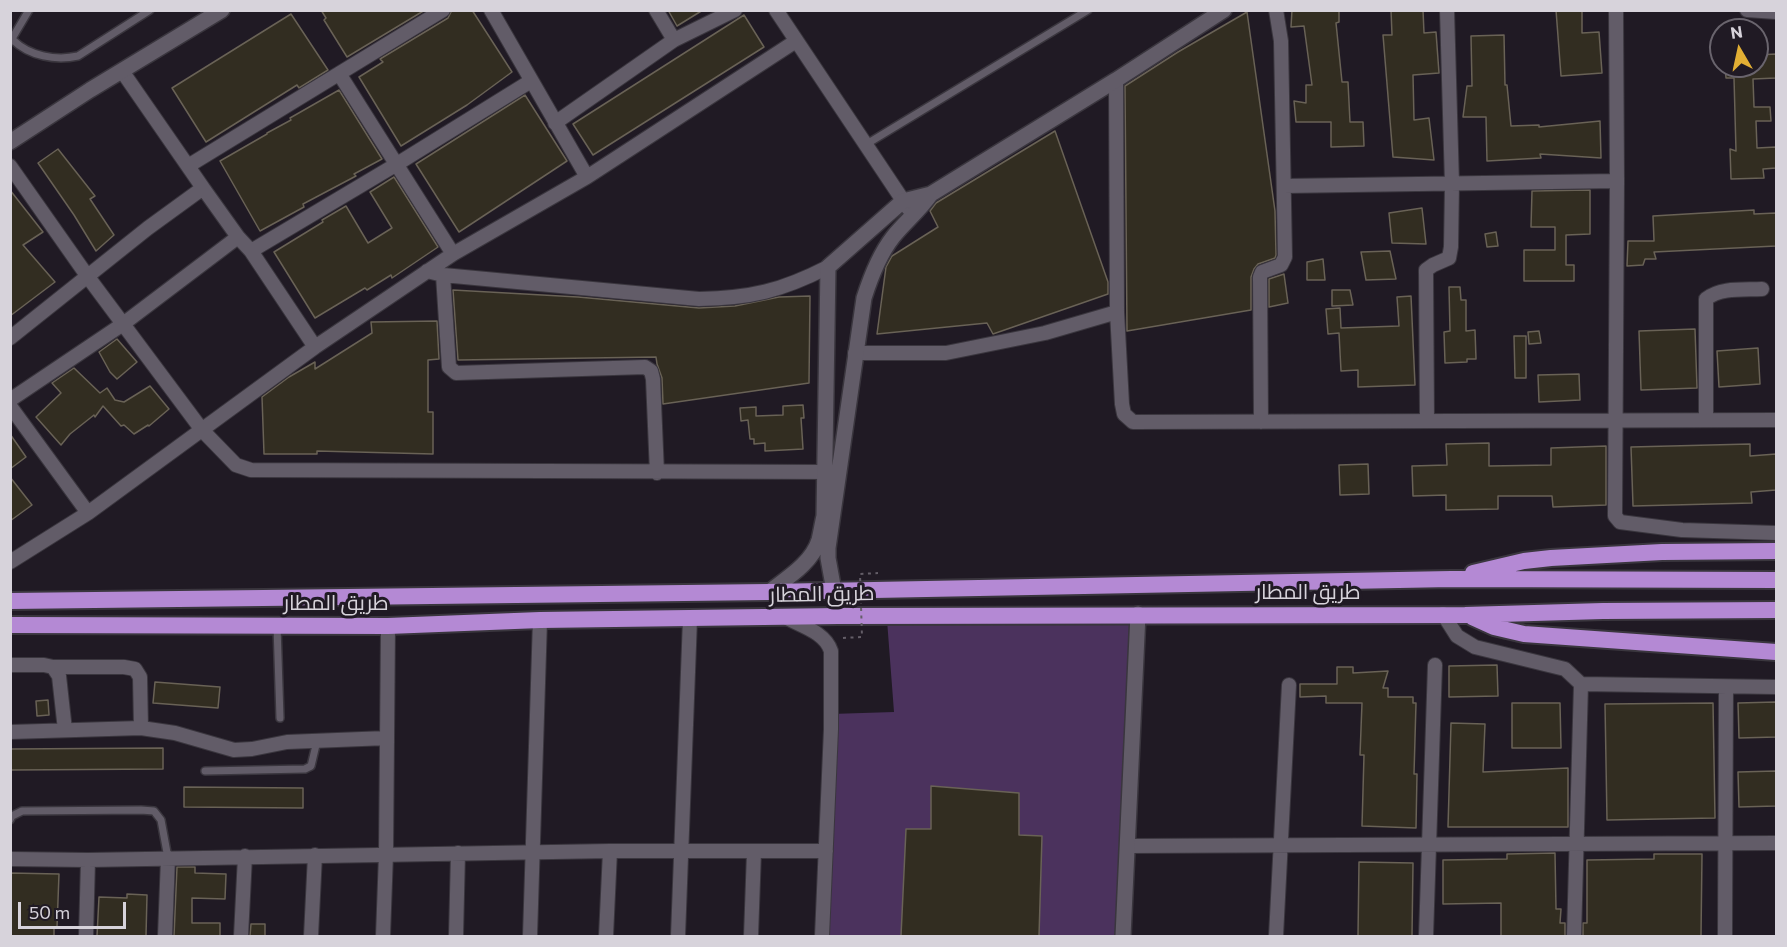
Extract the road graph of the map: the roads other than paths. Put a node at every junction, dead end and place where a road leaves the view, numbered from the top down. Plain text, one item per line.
1 (29, 10) edge
2 (150, 10) edge
3 (222, 10) edge
4 (443, 10) edge
5 (491, 10) edge
6 (656, 10) edge
7 (735, 10) edge
8 (776, 10) edge
9 (1088, 10) edge
10 (1224, 10) edge
11 (1276, 10) edge
12 (1447, 10) edge
13 (1616, 10) edge
14 (1747, 10) edge
15 (1776, 12) edge
16 (675, 40) junction
17 (12, 41) edge
18 (796, 41) junction
19 (123, 71) junction
20 (340, 75) junction
21 (1116, 80) junction
22 (531, 81) junction
23 (555, 123) junction
24 (10, 142) edge
25 (865, 145) junction
26 (397, 164) junction
27 (10, 166) edge
28 (188, 166) junction
29 (587, 177) junction
30 (1617, 181) junction
31 (1452, 184) junction
32 (1284, 186) junction
33 (203, 188) junction
34 (931, 194) junction
35 (903, 201) junction
36 (914, 216) junction
37 (238, 237) junction
38 (251, 251) junction
39 (453, 254) junction
40 (828, 267) junction
41 (427, 271) junction
42 (443, 275) junction
43 (88, 277) junction
44 (1762, 289) dead end
45 (1117, 312) junction
46 (123, 324) junction
47 (10, 338) edge
48 (315, 347) junction
49 (855, 353) junction
50 (10, 400) edge
51 (10, 406) edge
52 (1617, 420) junction
53 (1706, 420) junction
54 (1776, 420) edge
55 (1427, 421) junction
56 (1261, 422) junction
57 (202, 430) junction
58 (831, 472) junction
59 (657, 473) junction
60 (88, 513) junction
61 (1776, 533) edge
62 (1776, 551) edge
63 (10, 561) edge
64 (1451, 579) junction
65 (1776, 580) edge
66 (834, 591) junction
67 (769, 592) junction
68 (10, 593) edge
69 (43, 600) junction
70 (10, 601) edge
71 (1776, 610) edge
72 (1138, 614) junction
73 (1443, 614) junction
74 (1465, 615) junction
75 (785, 617) junction
76 (690, 619) junction
77 (540, 620) junction
78 (10, 625) edge
79 (42, 625) junction
80 (277, 626) junction
81 (388, 626) junction
82 (10, 634) edge
83 (1776, 652) edge
84 (10, 665) edge
85 (1435, 665) dead end
86 (53, 667) junction
87 (1581, 684) junction
88 (1289, 685) dead end
89 (1726, 687) junction
90 (1776, 687) edge
91 (280, 718) dead end
92 (141, 728) junction
93 (65, 730) junction
94 (10, 732) edge
95 (387, 738) junction
96 (317, 741) junction
97 (205, 771) dead end
98 (10, 820) edge
99 (1578, 843) junction
100 (1776, 843) edge
101 (1429, 844) junction
102 (1726, 844) junction
103 (1281, 845) junction
104 (1127, 846) junction
105 (610, 851) junction
106 (681, 851) junction
107 (826, 851) junction
108 (534, 852) junction
109 (754, 852) junction
110 (458, 853) junction
111 (386, 854) junction
112 (315, 855) junction
113 (244, 856) junction
114 (168, 858) junction
115 (10, 859) edge
116 (88, 860) junction
117 (86, 936) edge
118 (165, 936) edge
119 (241, 936) edge
120 (311, 936) edge
121 (383, 936) edge
122 (456, 936) edge
123 (530, 936) edge
124 (606, 936) edge
125 (678, 936) edge
126 (751, 936) edge
127 (822, 936) edge
128 (1123, 936) edge
129 (1276, 936) edge
130 (1426, 936) edge
131 (1574, 936) edge
132 (1725, 936) edge

1 - 17 lane
2 - 17 lane
3 - 19 main road
4 - 20 street
5 - 22 street
6 - 16 street
7 - 16 street
8 - 18 street
9 - 25 lane
10 - 21 main road
11 - 32 street
12 - 31 street
13 - 30 street
14 - 15 street
16 - 23 street
18 - 25 street
18 - 29 street
19 - 24 main road
19 - 28 street
20 - 26 street
20 - 28 street
21 - 34 main road
21 - 45 street
22 - 23 street
22 - 26 street
23 - 29 street
25 - 35 street
26 - 38 street
26 - 39 street
27 - 43 street
28 - 33 street
29 - 39 street
30 - 31 street
30 - 52 street
31 - 32 street
31 - 55 street
32 - 56 street
33 - 37 street
33 - 43 street
34 - 35 main road
34 - 36 main road
35 - 36 street
35 - 40 main road
36 - 49 main road
37 - 38 street
37 - 46 street
38 - 48 street
39 - 41 street
40 - 42 street
40 - 58 main road
41 - 42 street
41 - 48 street
42 - 59 street
43 - 46 street
43 - 47 street
44 - 53 street
45 - 49 street
45 - 56 street
46 - 50 street
46 - 57 street
48 - 57 street
49 - 58 main road
51 - 60 street
52 - 53 street
52 - 55 street
52 - 61 street
53 - 54 street
55 - 56 street
57 - 59 street
57 - 60 street
58 - 59 street
58 - 66 main road
58 - 67 main road
60 - 63 street
62 - 64 highway
64 - 65 highway, طريق المطار
64 - 66 highway, طريق المطار
66 - 67 highway, طريق المطار
67 - 69 highway, طريق المطار
68 - 69 highway
69 - 70 highway
71 - 74 highway, طريق المطار
72 - 73 highway, طريق المطار
72 - 75 highway, طريق المطار
72 - 104 main road
73 - 74 highway, طريق المطار
73 - 87 street
74 - 83 highway
75 - 76 highway, طريق المطار
75 - 107 street
76 - 77 highway, طريق المطار
76 - 106 street
77 - 81 highway, طريق المطار
77 - 108 street
78 - 79 highway, طريق المطار
79 - 80 highway, طريق المطار
79 - 82 highway
80 - 81 highway, طريق المطار
80 - 91 lane
81 - 95 street
84 - 86 street
85 - 101 street
86 - 92 street
86 - 93 street
87 - 89 street
87 - 99 street
88 - 103 street
89 - 90 street
89 - 102 street
92 - 93 street
92 - 96 street
93 - 94 street
95 - 96 street
95 - 111 street
96 - 97 lane
98 - 114 lane
99 - 101 street
99 - 102 street
99 - 131 street
100 - 102 street
101 - 103 street
101 - 130 street
102 - 132 street
103 - 104 street
103 - 129 street
104 - 128 main road
105 - 106 street
105 - 108 street
105 - 124 street
106 - 109 street
106 - 125 street
107 - 109 street
107 - 127 street
108 - 110 street
108 - 123 street
109 - 126 street
110 - 111 street
110 - 122 street
111 - 112 street
111 - 121 street
112 - 113 street
112 - 120 street
113 - 114 street
113 - 119 street
114 - 116 street
114 - 118 street
115 - 116 street
116 - 117 street

